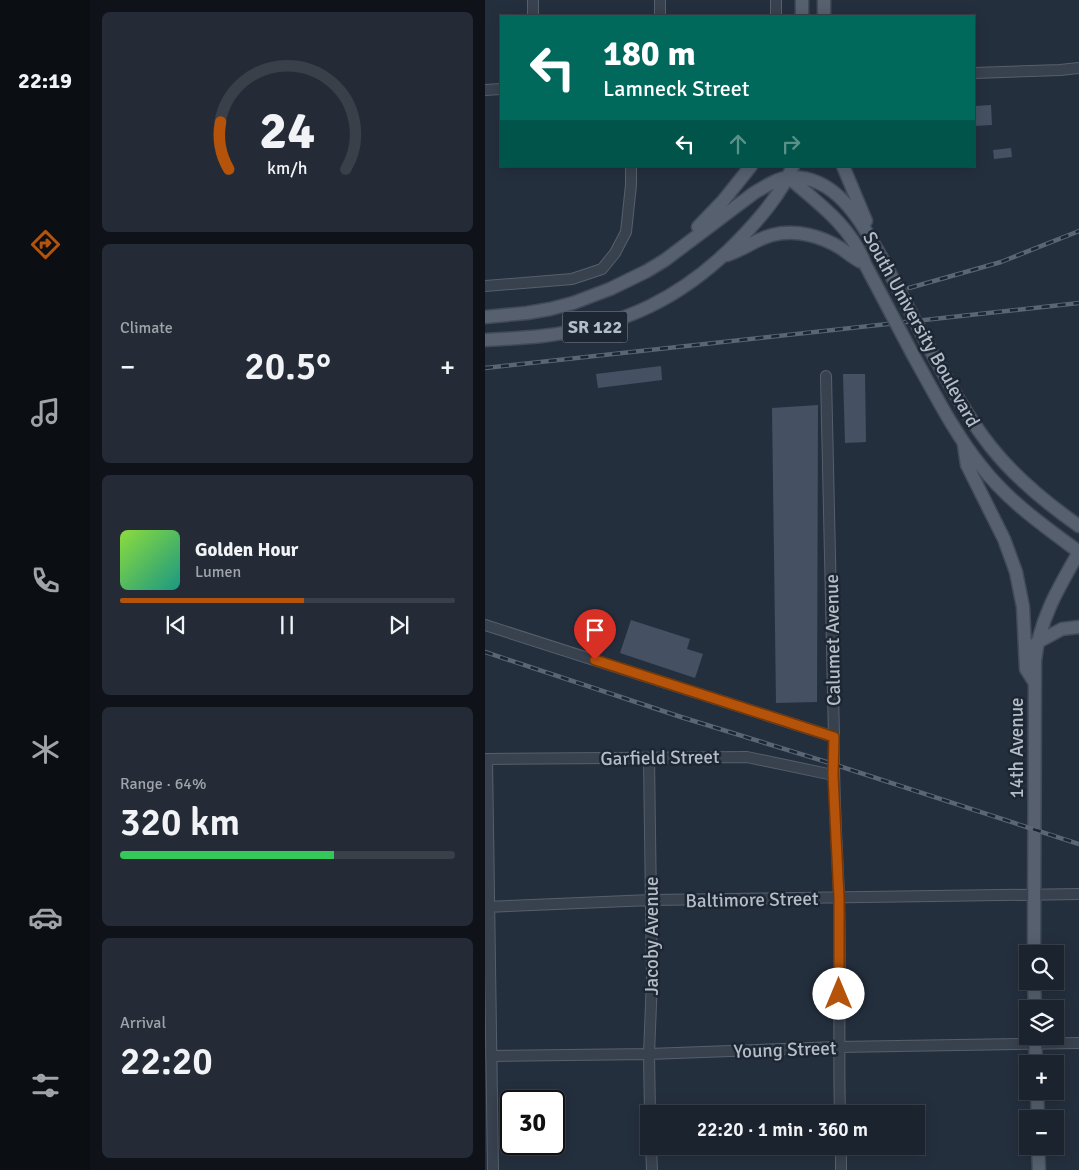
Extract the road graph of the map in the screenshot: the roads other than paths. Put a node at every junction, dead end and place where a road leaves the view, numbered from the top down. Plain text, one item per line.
1 (533, 0) edge
2 (660, 0) edge
3 (776, 0) edge
4 (802, 0) edge
5 (824, 0) edge
6 (533, 15) edge
7 (660, 15) edge
8 (776, 15) edge
9 (802, 15) edge
10 (824, 15) edge
11 (1079, 68) edge
12 (975, 73) edge
13 (500, 89) edge
14 (485, 90) edge
15 (631, 167) edge
16 (750, 167) edge
17 (843, 167) edge
18 (789, 170) edge
19 (866, 231) junction
20 (682, 246) junction
21 (724, 255) junction
22 (865, 264) junction
23 (485, 286) edge
24 (485, 317) edge
25 (485, 340) edge
26 (826, 376) dead end
27 (963, 443) junction
28 (1079, 526) edge
29 (1079, 552) edge
30 (485, 625) edge
31 (1079, 627) edge
32 (1036, 644) junction
33 (1035, 683) junction
34 (834, 737) junction
35 (649, 758) junction
36 (486, 759) edge
37 (833, 775) junction
38 (1079, 894) edge
39 (1035, 896) junction
40 (839, 898) junction
41 (651, 900) junction
42 (487, 907) edge
43 (1035, 945) edge
44 (1019, 1041) edge
45 (1064, 1042) edge
46 (1079, 1043) edge
47 (838, 1047) junction
48 (649, 1054) junction
49 (491, 1056) junction
50 (488, 1094) edge
51 (650, 1105) edge
52 (840, 1105) edge
53 (651, 1155) edge
54 (841, 1155) edge
55 (1038, 1155) edge
56 (493, 1170) edge
57 (652, 1170) edge
58 (841, 1170) edge
59 (1039, 1170) edge

1 - 6 street
2 - 7 street
3 - 8 street
4 - 9 main road
5 - 10 main road
11 - 12 street
13 - 14 street
15 - 23 street
16 - 20 main road, SR 122
17 - 19 main road
18 - 19 main road, South University Boulevard
18 - 20 main road
18 - 21 main road, SR 122
18 - 22 main road, South University Boulevard
19 - 28 main road, South University Boulevard, bridge
20 - 24 main road, SR 122
21 - 22 main road
21 - 25 main road, SR 122
22 - 27 main road, South University Boulevard, bridge
26 - 34 street, Calumet Avenue
27 - 29 main road, South University Boulevard
27 - 33 main road
29 - 32 main road, 14th Avenue
30 - 34 street
31 - 32 main road
32 - 33 main road, 14th Avenue
33 - 39 main road, 14th Avenue
34 - 37 street, Calumet Avenue
35 - 36 street, Garfield Street
35 - 37 street, Garfield Street
35 - 41 street, Jacoby Avenue
36 - 42 street
37 - 40 street, Calumet Avenue
38 - 39 street, Baltimore Street
39 - 40 street, Baltimore Street
39 - 43 main road, 14th Avenue
40 - 41 street, Baltimore Street
40 - 47 street, Calumet Avenue
41 - 42 street, Baltimore Street
41 - 48 street, Jacoby Avenue
42 - 49 street
44 - 47 street, Young Street
45 - 46 street, Young Street
47 - 48 street, Young Street
47 - 52 street, Calumet Avenue
48 - 49 street, Young Street
48 - 51 street, Jacoby Avenue
49 - 50 street
50 - 56 street
53 - 57 street
54 - 58 street
55 - 59 main road

